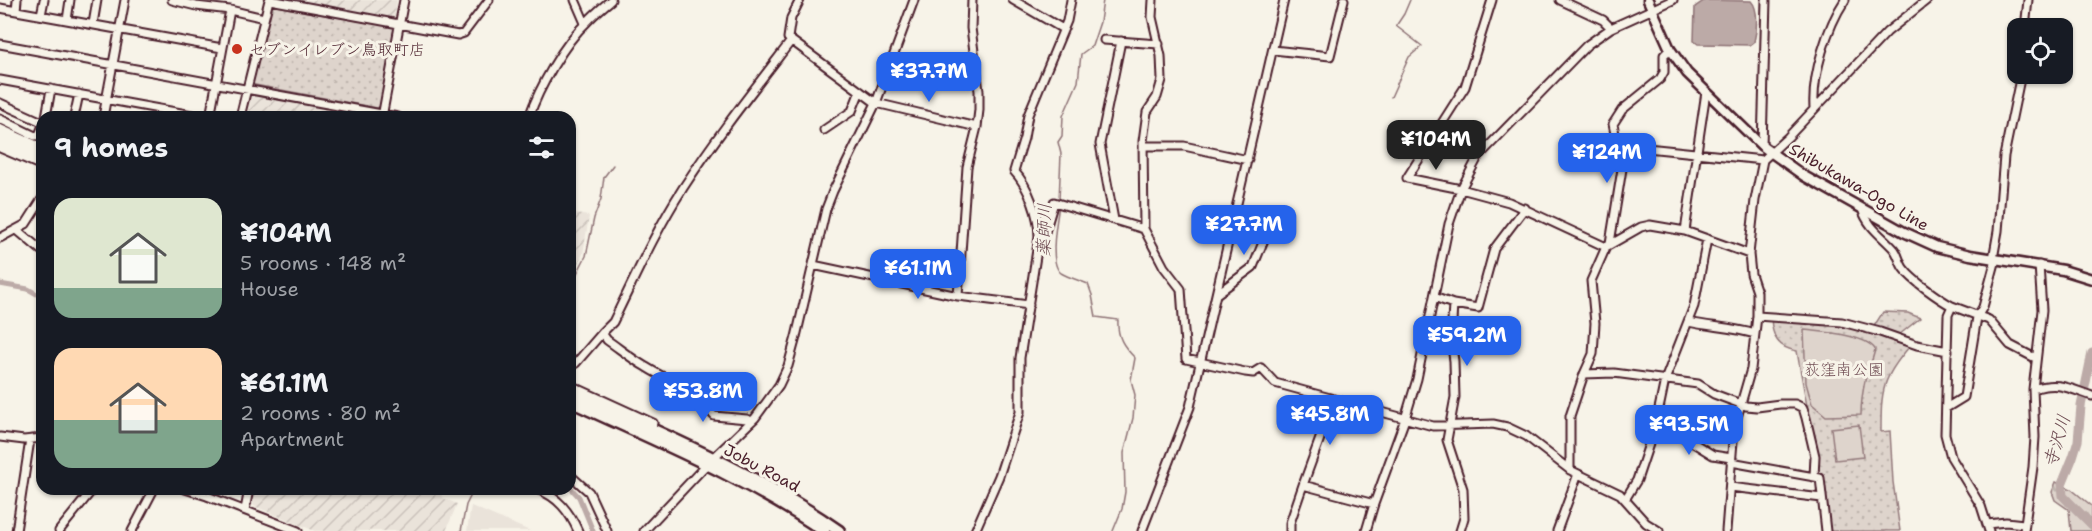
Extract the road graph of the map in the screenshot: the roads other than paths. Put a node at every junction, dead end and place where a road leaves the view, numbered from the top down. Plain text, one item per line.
1 (17, 0) edge
2 (44, 0) edge
3 (70, 0) edge
4 (97, 0) edge
5 (125, 0) edge
6 (172, 0) edge
7 (270, 0) edge
8 (404, 0) edge
9 (489, 0) edge
10 (575, 0) edge
11 (611, 0) edge
12 (800, 0) edge
13 (914, 0) edge
14 (972, 0) edge
15 (1013, 0) edge
16 (1071, 0) edge
17 (1153, 0) edge
18 (1284, 0) edge
19 (1344, 0) edge
20 (1492, 0) edge
21 (1560, 0) edge
22 (1648, 0) edge
23 (1673, 0) edge
24 (1766, 0) edge
25 (1845, 0) edge
26 (1927, 0) edge
27 (2028, 0) edge
28 (184, 2) edge
29 (1571, 2) edge
30 (0, 8) edge
31 (16, 10) junction
32 (230, 10) junction
33 (1651, 10) junction
34 (41, 15) junction
35 (264, 18) junction
36 (2026, 18) edge
37 (67, 20) junction
38 (585, 22) junction
39 (93, 24) junction
40 (400, 24) junction
41 (1611, 28) junction
42 (1063, 29) junction
43 (119, 30) junction
44 (1104, 40) dead end
45 (791, 41) junction
46 (1121, 41) junction
47 (0, 44) edge
48 (1159, 44) junction
49 (222, 48) junction
50 (1670, 49) junction
51 (1273, 50) junction
52 (112, 65) junction
53 (0, 80) edge
54 (216, 83) junction
55 (2019, 84) edge
56 (51, 89) junction
57 (246, 89) junction
58 (860, 91) junction
59 (1706, 92) junction
60 (79, 94) junction
61 (107, 99) junction
62 (0, 103) edge
63 (876, 103) junction
64 (1814, 108) junction
65 (47, 111) edge
66 (75, 111) edge
67 (104, 111) edge
68 (163, 111) edge
69 (211, 111) edge
70 (241, 111) edge
71 (357, 111) edge
72 (383, 111) edge
73 (531, 111) edge
74 (0, 119) edge
75 (36, 119) edge
76 (977, 127) junction
77 (0, 130) edge
78 (824, 130) dead end
79 (36, 136) edge
80 (0, 140) edge
81 (1618, 144) junction
82 (36, 146) edge
83 (1144, 146) junction
84 (1762, 146) junction
85 (0, 148) edge
86 (20, 152) junction
87 (1696, 153) junction
88 (1771, 153) junction
89 (36, 157) edge
90 (1248, 160) junction
91 (1763, 160) junction
92 (36, 162) edge
93 (1461, 189) junction
94 (36, 208) edge
95 (1525, 208) junction
96 (1862, 209) junction
97 (1113, 220) junction
98 (1272, 220) dead end
99 (1144, 229) junction
100 (17, 230) junction
101 (1685, 231) junction
102 (1039, 237) junction
103 (0, 238) edge
104 (1707, 239) junction
105 (1608, 245) junction
106 (36, 246) edge
107 (1749, 254) junction
108 (1995, 259) junction
109 (813, 265) junction
110 (2039, 265) junction
111 (2092, 279) edge
112 (1218, 293) junction
113 (958, 296) junction
114 (1434, 297) junction
115 (1453, 304) junction
116 (1029, 305) junction
117 (1952, 306) junction
118 (1757, 316) junction
119 (1977, 317) junction
120 (1688, 322) junction
121 (603, 333) junction
122 (1755, 334) junction
123 (1948, 351) junction
124 (2035, 358) junction
125 (576, 363) edge
126 (1201, 363) junction
127 (1584, 374) junction
128 (1665, 380) junction
129 (576, 388) edge
130 (2032, 389) junction
131 (576, 395) edge
132 (2090, 395) edge
133 (1334, 400) junction
134 (576, 404) edge
135 (1741, 404) junction
136 (1946, 408) junction
137 (1405, 419) junction
138 (752, 421) junction
139 (1656, 423) junction
140 (1449, 427) junction
141 (651, 429) junction
142 (0, 437) edge
143 (36, 439) edge
144 (30, 440) junction
145 (1731, 460) junction
146 (710, 461) junction
147 (1569, 470) junction
148 (1578, 474) junction
149 (1814, 477) junction
150 (576, 481) edge
151 (1303, 485) junction
152 (1730, 487) junction
153 (88, 495) edge
154 (151, 495) edge
155 (202, 495) edge
156 (248, 495) edge
157 (551, 495) edge
158 (1626, 498) junction
159 (1822, 498) junction
160 (1374, 504) junction
161 (245, 510) junction
162 (1646, 523) junction
163 (2024, 527) edge
164 (1988, 528) edge
165 (16, 531) edge
166 (59, 531) edge
167 (132, 531) edge
168 (298, 531) edge
169 (578, 531) edge
170 (607, 531) edge
171 (644, 531) edge
172 (824, 531) edge
173 (839, 531) edge
174 (975, 531) edge
175 (1142, 531) edge
176 (1290, 531) edge
177 (1366, 531) edge
178 (1461, 531) edge
179 (1557, 531) edge
180 (1643, 531) edge
181 (1659, 531) edge
182 (1726, 531) edge
183 (1826, 531) edge

1 - 31 street
2 - 34 street
3 - 37 street
4 - 39 street
5 - 43 street
6 - 28 street
7 - 35 street
7 - 40 street
8 - 40 street
9 - 40 street
10 - 38 street
11 - 38 street
12 - 45 street
13 - 63 street
14 - 76 street
15 - 42 street
16 - 42 street
17 - 48 street
18 - 51 street
19 - 51 street
20 - 93 street
21 - 29 street
22 - 33 main road, Shibukawa-Ogo Line
23 - 33 street
24 - 84 street
25 - 64 street
26 - 64 street
27 - 36 street
28 - 32 street
29 - 41 street
30 - 31 street
31 - 34 street
32 - 35 street
32 - 49 street
33 - 41 street
33 - 50 main road, Shibukawa-Ogo Line
34 - 37 street
35 - 57 street
37 - 39 street
38 - 73 street
39 - 43 street
40 - 72 street
41 - 93 street
42 - 102 street
43 - 49 street
43 - 52 street
44 - 46 street
45 - 58 street
45 - 121 street
46 - 48 street
46 - 97 street
47 - 52 street
48 - 83 street
49 - 54 street
50 - 59 main road, Shibukawa-Ogo Line
50 - 81 street
51 - 90 street
52 - 54 street
52 - 61 street
53 - 56 street
54 - 57 street
54 - 69 street
55 - 108 street
56 - 60 street
56 - 65 street
57 - 70 street
57 - 71 street
58 - 63 street
58 - 78 street
59 - 84 main road, Shibukawa-Ogo Line
59 - 87 street
60 - 61 street
60 - 66 street
61 - 67 street
61 - 68 street
62 - 75 street
63 - 76 street
63 - 109 street
64 - 88 street
74 - 79 street
76 - 113 street
77 - 82 highway
80 - 86 highway
81 - 87 street
81 - 105 street
83 - 90 street
83 - 99 street
84 - 88 main road, Shibukawa-Ogo Line
85 - 86 street
86 - 89 highway
86 - 92 street
87 - 91 street
87 - 101 street
88 - 91 street
88 - 96 main road, Shibukawa-Ogo Line
90 - 112 street
91 - 107 street
93 - 95 street
93 - 114 street
94 - 100 street
95 - 105 street
95 - 115 street
96 - 108 main road, Shibukawa-Ogo Line
96 - 117 street
97 - 99 street
97 - 102 street
98 - 112 street
99 - 126 street
100 - 103 street
100 - 106 street
101 - 104 street
101 - 105 street
102 - 116 street
104 - 107 street
104 - 120 street
105 - 127 street
107 - 118 street
108 - 110 main road, Shibukawa-Ogo Line
108 - 119 street
109 - 113 street
109 - 138 street
110 - 111 main road, Shibukawa-Ogo Line
110 - 124 street
112 - 126 street
113 - 116 street
114 - 115 street
114 - 137 street
115 - 140 street
116 - 174 street
117 - 119 street
117 - 123 street
118 - 122 street
118 - 123 street
119 - 124 street
119 - 136 street
120 - 122 street
120 - 128 street
121 - 125 street
121 - 138 street
122 - 135 street
123 - 136 street
124 - 130 street
126 - 133 street
126 - 175 street
127 - 128 street
127 - 147 street
128 - 135 street
128 - 139 street
129 - 141 street
130 - 132 street
130 - 163 street
131 - 141 highway, Jobu Road
133 - 137 street
133 - 151 street
134 - 146 highway, Jobu Road
135 - 145 street
135 - 149 street
136 - 164 street
137 - 140 street
137 - 160 street
138 - 146 street
139 - 145 street
139 - 158 street
140 - 147 street
140 - 178 street
141 - 146 highway, Jobu Road
142 - 144 street
143 - 144 street
144 - 165 street
145 - 149 street
145 - 152 street
146 - 171 street
146 - 172 highway, Jobu Road
146 - 173 highway, Jobu Road
147 - 148 street
148 - 158 street
148 - 179 street
149 - 159 street
150 - 170 street
151 - 160 street
151 - 176 street
152 - 159 street
152 - 182 street
153 - 166 street
154 - 167 street
155 - 161 street
156 - 161 street
157 - 169 street
158 - 162 street
159 - 183 street
160 - 177 street
161 - 168 street
162 - 180 street
162 - 181 street
163 - 164 street

